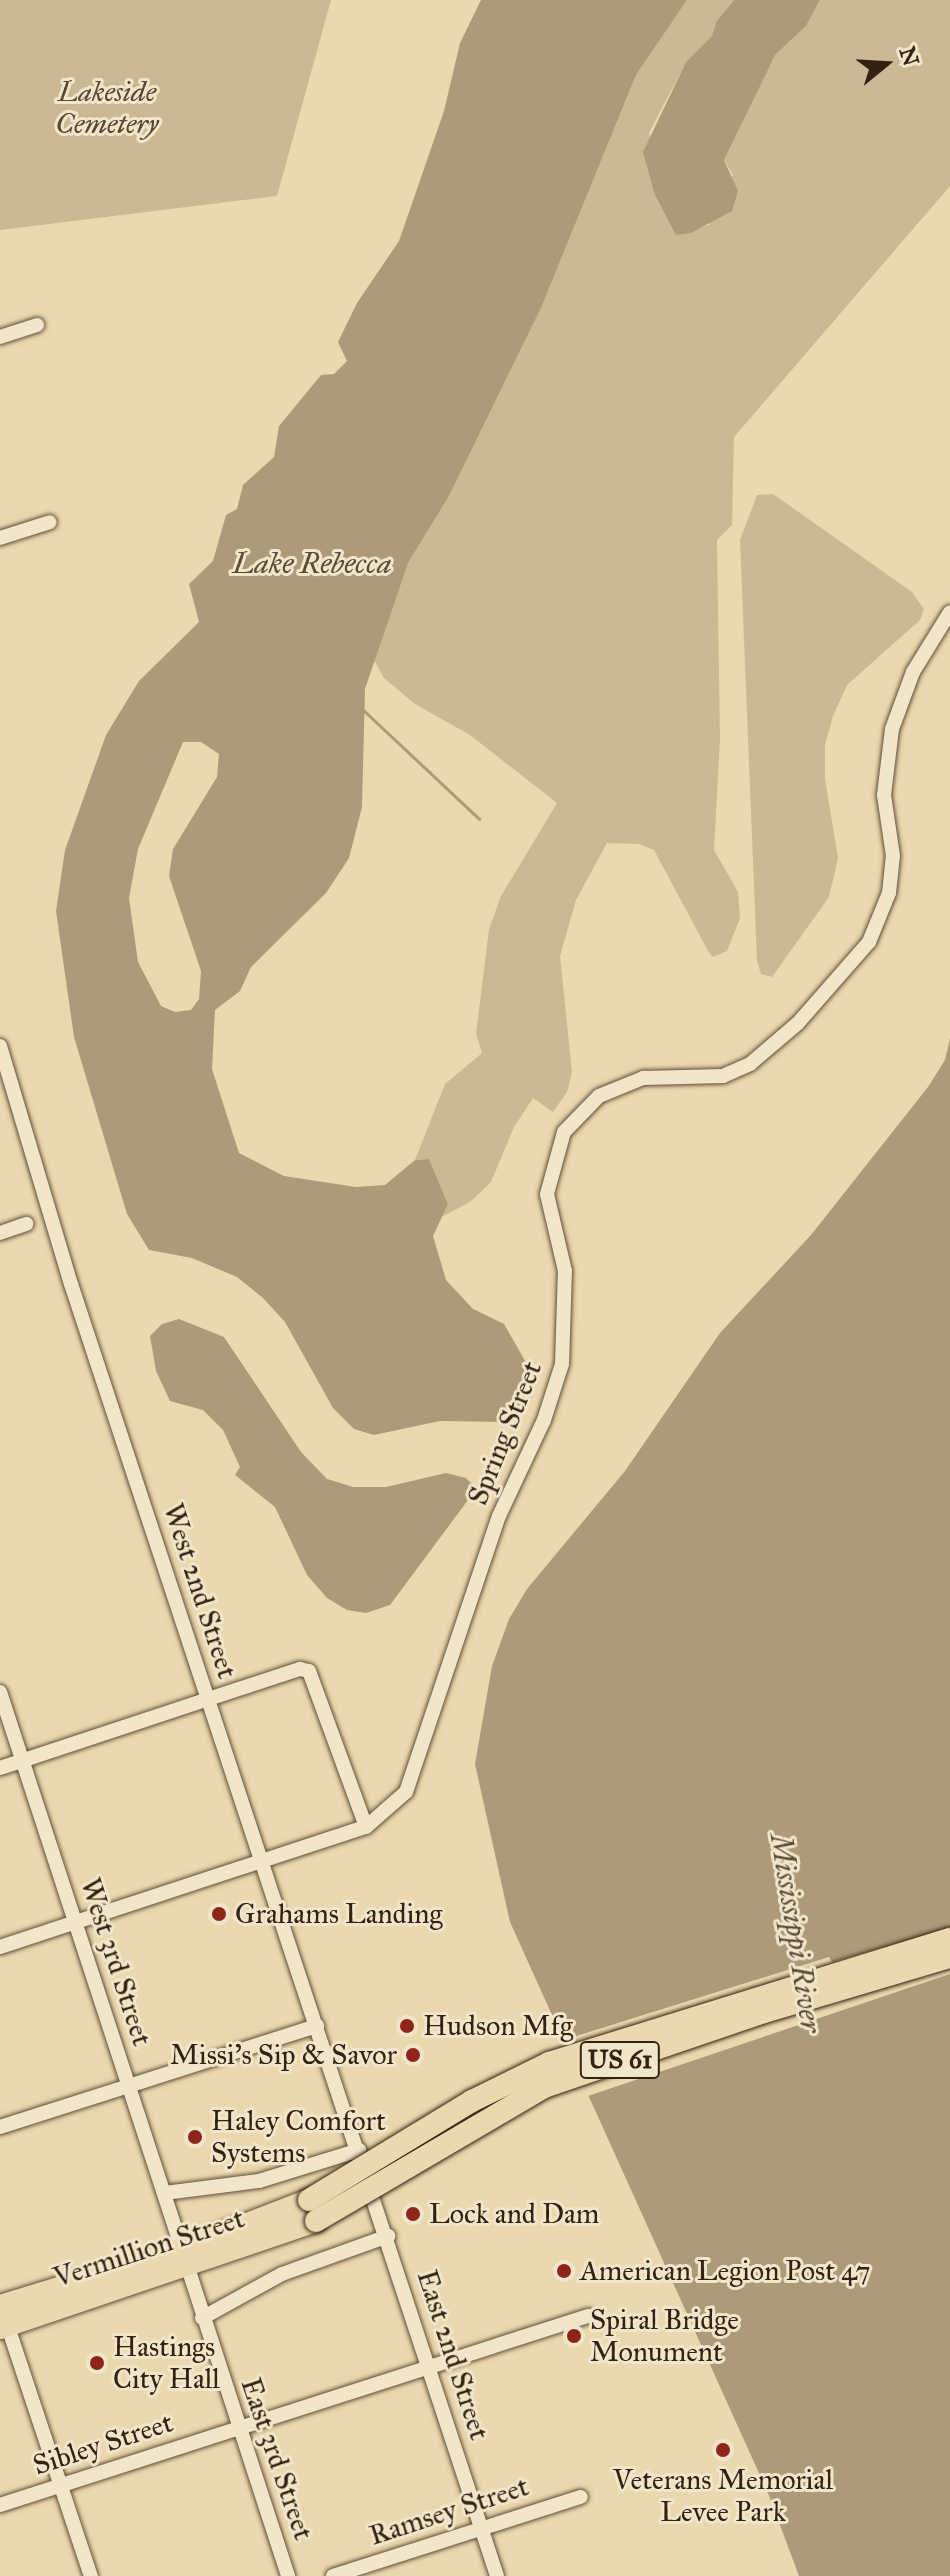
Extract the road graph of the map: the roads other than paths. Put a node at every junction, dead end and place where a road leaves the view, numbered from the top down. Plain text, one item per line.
1 (37, 325) dead end
2 (0, 337) edge
3 (50, 522) dead end
4 (0, 538) edge
5 (950, 612) edge
6 (0, 1046) edge
7 (26, 1224) dead end
8 (0, 1233) edge
9 (0, 1692) edge
10 (208, 1698) junction
11 (23, 1760) junction
12 (0, 1768) edge
13 (366, 1827) junction
14 (263, 1863) junction
15 (76, 1922) junction
16 (950, 1939) edge
17 (0, 1947) edge
18 (950, 1957) edge
19 (317, 2026) junction
20 (129, 2086) junction
21 (0, 2127) edge
22 (359, 2150) junction
23 (165, 2193) junction
24 (312, 2210) junction
25 (388, 2236) junction
26 (185, 2258) junction
27 (588, 2316) dead end
28 (202, 2318) junction
29 (3, 2320) edge
30 (429, 2365) junction
31 (239, 2427) junction
32 (61, 2485) junction
33 (581, 2497) dead end
34 (0, 2505) edge
35 (481, 2527) junction
36 (91, 2576) edge
37 (288, 2576) edge
38 (333, 2576) edge
39 (497, 2576) edge

1 - 2 street
3 - 4 street
5 - 13 street, Spring Street
6 - 10 street, West 2nd Street
7 - 8 street
9 - 11 street, West 3rd Street
10 - 11 street
10 - 13 street
10 - 14 street, West 2nd Street
11 - 12 street
11 - 15 street, West 3rd Street
13 - 14 street, Spring Street
14 - 15 street, Spring Street
14 - 19 street, West 2nd Street
15 - 17 street, Spring Street
15 - 20 street, West 3rd Street
16 - 24 highway, US 61, bridge
18 - 24 highway, US 61, bridge
19 - 20 street
19 - 22 street, West 2nd Street
20 - 21 street
20 - 23 street, West 3rd Street
22 - 23 street, Vermillion Street
22 - 25 street, East 2nd Street
23 - 26 street, West 3rd Street
24 - 26 highway, Vermillion Street / US 61
25 - 28 street
25 - 30 street, East 2nd Street
26 - 28 street, East 3rd Street
26 - 29 highway, Vermillion Street / US 61
27 - 30 street, Sibley Street
28 - 31 street, East 3rd Street
29 - 32 street
30 - 31 street, Sibley Street
30 - 35 street, East 2nd Street
31 - 32 street, Sibley Street
31 - 37 street, East 3rd Street
32 - 34 street, Sibley Street
32 - 36 street
33 - 35 street, Ramsey Street
35 - 38 street, Ramsey Street
35 - 39 street, East 2nd Street

